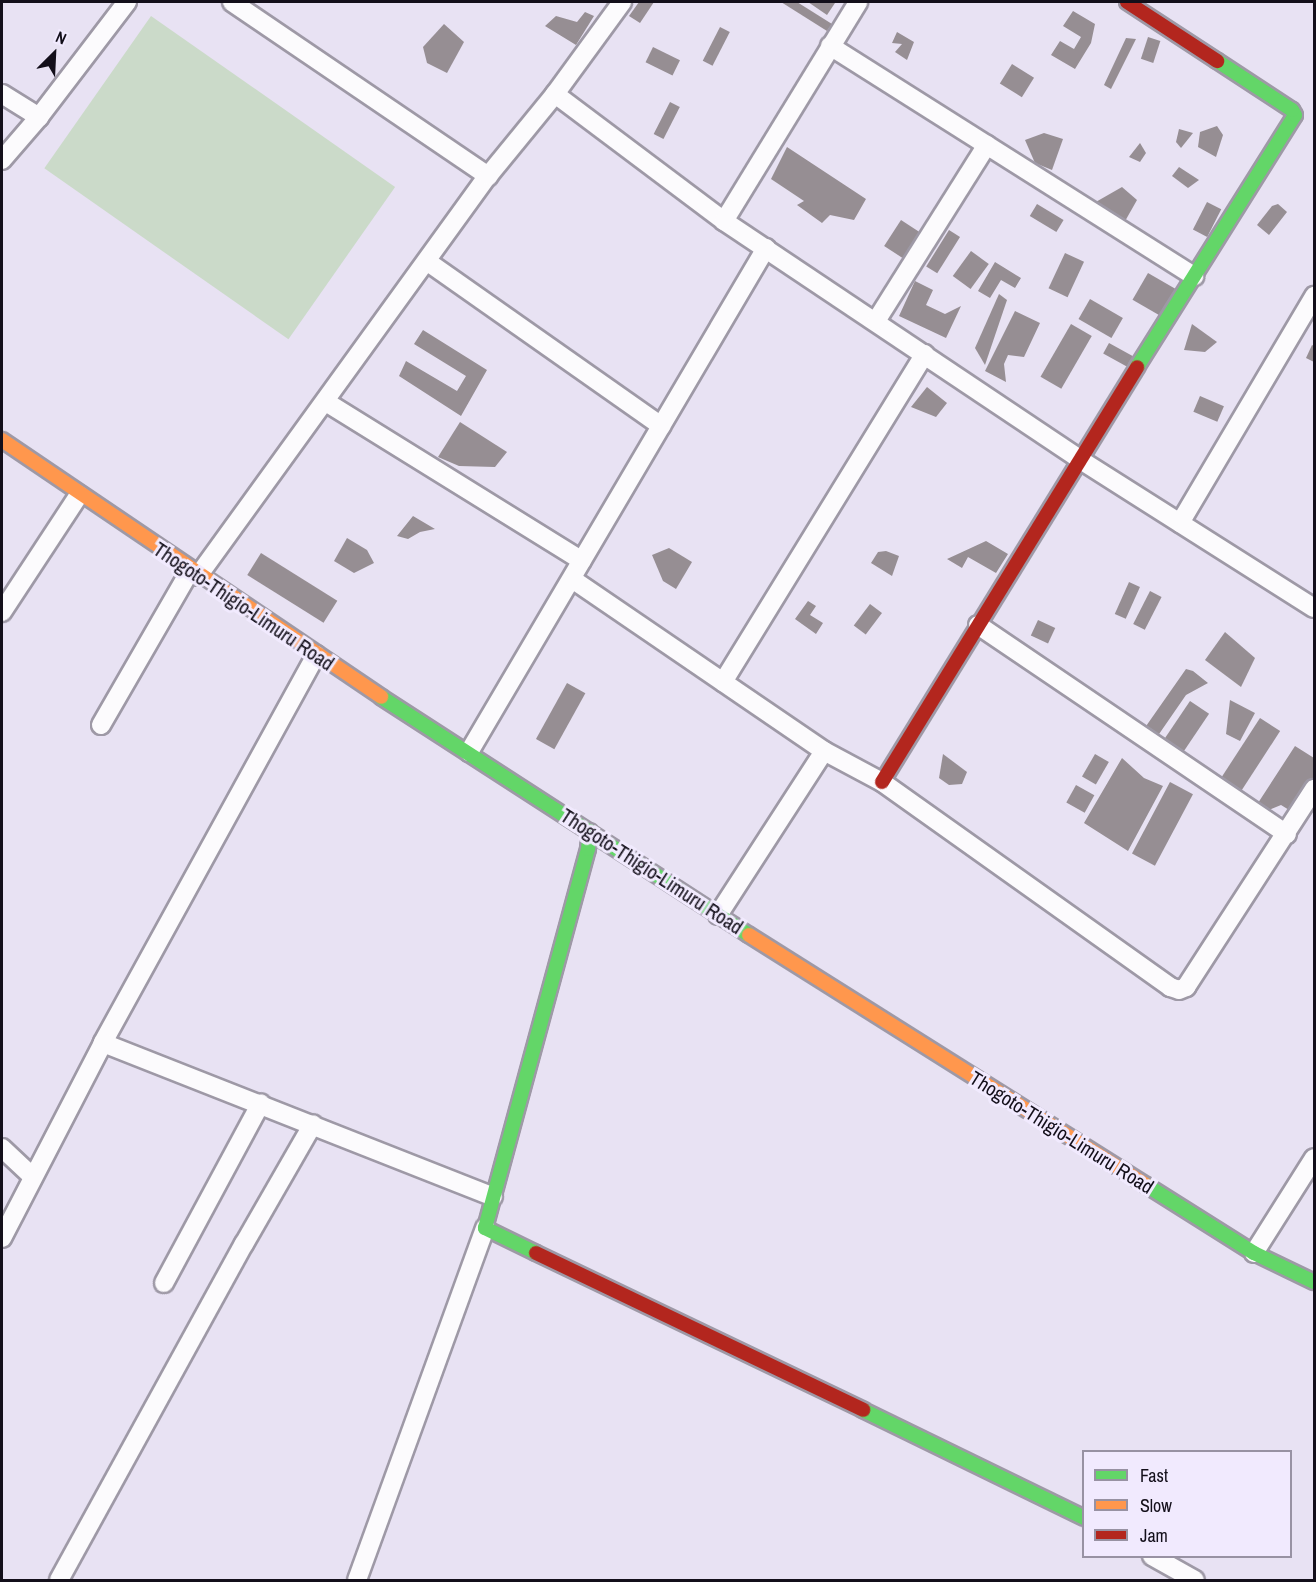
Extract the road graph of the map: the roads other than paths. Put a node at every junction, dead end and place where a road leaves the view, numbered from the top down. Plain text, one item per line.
1 (128, 2) edge
2 (232, 2) edge
3 (622, 2) edge
4 (858, 2) edge
5 (1127, 2) edge
6 (830, 46) junction
7 (2, 94) edge
8 (555, 94) junction
9 (39, 117) junction
10 (987, 145) junction
11 (2, 160) edge
12 (488, 176) junction
13 (724, 221) junction
14 (765, 248) junction
15 (428, 262) junction
16 (1194, 276) junction
17 (1314, 296) edge
18 (876, 321) junction
19 (925, 354) junction
20 (326, 402) junction
21 (661, 426) junction
22 (2, 440) edge
23 (1079, 459) junction
24 (80, 495) junction
25 (1180, 523) junction
26 (582, 561) junction
27 (194, 574) junction
28 (572, 579) junction
29 (1314, 608) edge
30 (2, 612) edge
31 (978, 625) junction
32 (316, 655) junction
33 (723, 682) junction
34 (101, 725) dead end
35 (824, 751) junction
36 (469, 752) junction
37 (882, 782) junction
38 (1314, 789) edge
39 (590, 831) junction
40 (1287, 834) junction
41 (718, 915) junction
42 (103, 1042) junction
43 (261, 1104) junction
44 (313, 1124) junction
45 (2, 1148) edge
46 (1314, 1158) edge
47 (33, 1177) junction
48 (493, 1197) junction
49 (485, 1228) junction
50 (2, 1238) edge
51 (1254, 1253) junction
52 (1314, 1282) edge
53 (164, 1283) dead end
54 (1082, 1517) edge
55 (1154, 1558) edge
56 (60, 1581) edge
57 (357, 1581) edge
58 (1195, 1581) edge

1 - 9 street
2 - 12 street
3 - 8 street
4 - 6 street
5 - 16 main road
6 - 10 street
6 - 13 street
7 - 9 street
8 - 12 street
8 - 13 street
9 - 11 street
10 - 16 street
10 - 18 street
12 - 15 street
13 - 14 street
14 - 18 street
14 - 21 street
15 - 20 street
15 - 21 street
16 - 23 main road
17 - 25 street
18 - 19 street
19 - 23 street
19 - 33 street
20 - 26 street
20 - 27 street
21 - 26 street
22 - 24 main road, Thogoto-Thigio-Limuru Road
23 - 25 street
23 - 31 main road
24 - 27 main road, Thogoto-Thigio-Limuru Road
24 - 30 street
25 - 29 street
26 - 28 street
27 - 32 main road, Thogoto-Thigio-Limuru Road
27 - 34 street
28 - 33 street
28 - 36 street
31 - 37 main road
31 - 40 street
32 - 36 main road, Thogoto-Thigio-Limuru Road
32 - 42 street
33 - 35 street
35 - 37 street
35 - 41 street
36 - 39 main road, Thogoto-Thigio-Limuru Road
37 - 40 street
38 - 40 street
39 - 41 main road, Thogoto-Thigio-Limuru Road
39 - 48 main road
41 - 51 main road, Thogoto-Thigio-Limuru Road
42 - 43 street
42 - 47 street
43 - 44 street
43 - 53 street
44 - 48 street
44 - 56 street
45 - 47 street
46 - 51 street
47 - 50 street
48 - 49 main road
49 - 54 main road
49 - 57 street
51 - 52 main road, Thogoto-Thigio-Limuru Road
55 - 58 street

